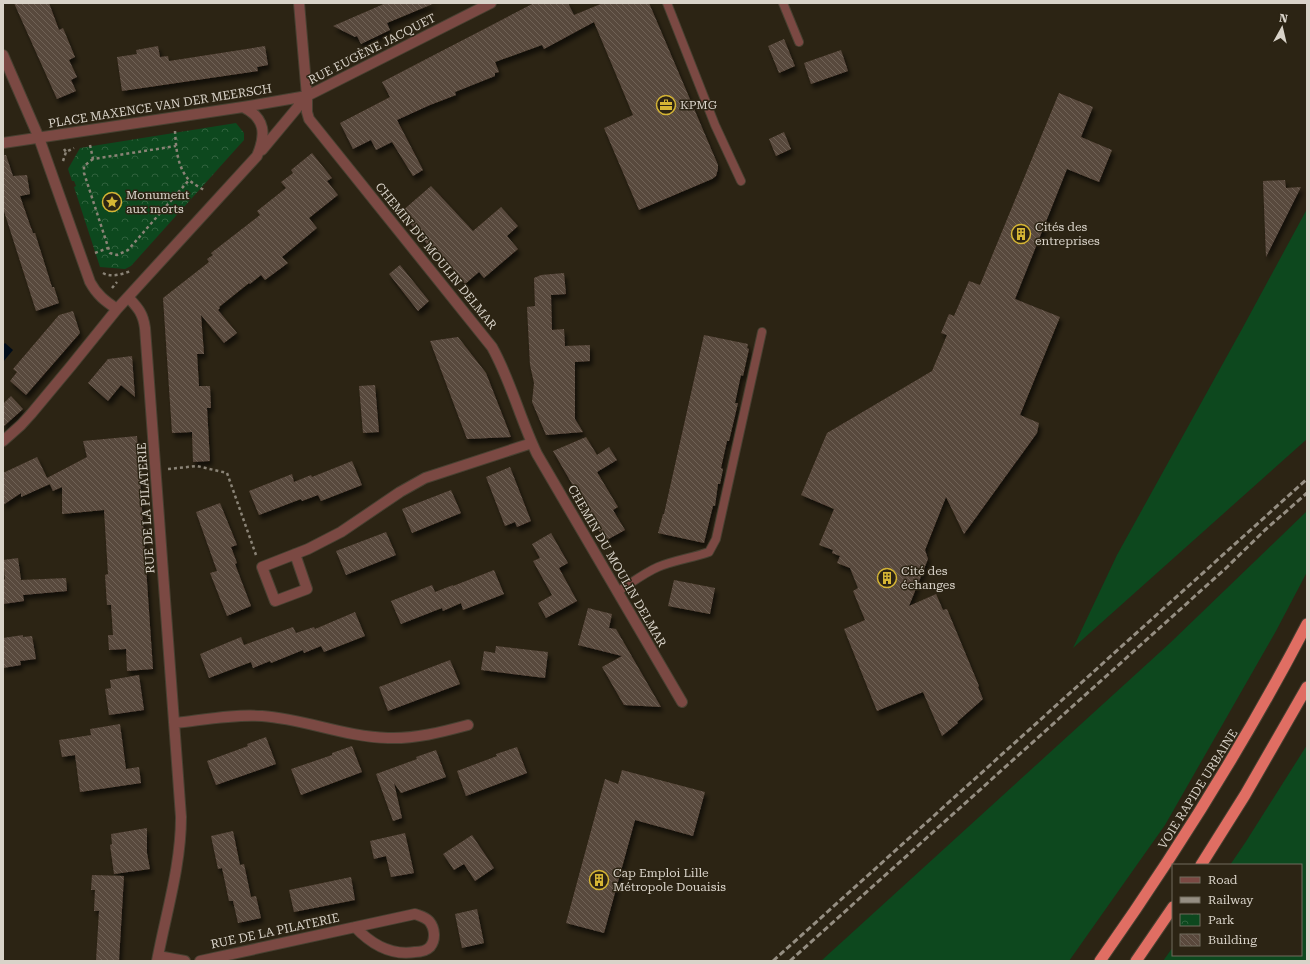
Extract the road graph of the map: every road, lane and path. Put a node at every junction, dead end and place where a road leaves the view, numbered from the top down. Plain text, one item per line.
1 (299, 3) edge
2 (491, 3) edge
3 (667, 3) edge
4 (783, 3) edge
5 (799, 42) dead end
6 (3, 55) edge
7 (307, 96) junction
8 (243, 107) junction
9 (175, 129) dead end
10 (39, 138) junction
11 (3, 143) edge
12 (61, 146) dead end
13 (82, 146) dead end
14 (176, 146) junction
15 (75, 147) dead end
16 (66, 152) junction
17 (257, 156) junction
18 (93, 159) junction
19 (63, 163) dead end
20 (188, 180) junction
21 (741, 181) dead end
22 (209, 185) dead end
23 (205, 191) junction
24 (200, 196) dead end
25 (98, 269) dead end
26 (133, 270) dead end
27 (128, 297) junction
28 (117, 308) junction
29 (762, 332) dead end
30 (3, 441) edge
31 (532, 443) junction
32 (156, 470) junction
33 (295, 554) junction
34 (262, 567) junction
35 (617, 592) junction
36 (1307, 624) edge
37 (1307, 687) edge
38 (682, 702) dead end
39 (175, 723) junction
40 (468, 725) dead end
41 (1202, 864) edge
42 (1172, 908) edge
43 (355, 927) junction
44 (157, 958) edge
45 (185, 961) edge
46 (200, 961) edge
47 (1100, 961) edge
48 (1136, 961) edge

1 - 7 street, CHEMIN DU MOULIN DELMAR
2 - 7 street, RUE EUGÈNE JACQUET
3 - 21 lane
4 - 5 lane
6 - 10 street
7 - 8 street, PLACE MAXENCE VAN DER MEERSCH
7 - 17 street
7 - 31 street, CHEMIN DU MOULIN DELMAR
8 - 10 street, PLACE MAXENCE VAN DER MEERSCH
8 - 17 street
9 - 14 path
10 - 11 street
10 - 28 street, PLACE MAXENCE VAN DER MEERSCH
12 - 16 path
13 - 18 path
14 - 18 path
14 - 20 path
15 - 16 path
16 - 19 path
17 - 27 street
18 - 20 path
20 - 23 path
22 - 23 path
23 - 24 path
25 - 26 path
27 - 28 street
27 - 32 street, RUE DE LA PILATERIE
28 - 30 street
29 - 35 lane
31 - 33 street
31 - 35 street, CHEMIN DU MOULIN DELMAR
32 - 34 path
32 - 39 street, RUE DE LA PILATERIE
33 - 34 street
33 - 34 street
35 - 38 street, CHEMIN DU MOULIN DELMAR
36 - 47 highway, VOIE RAPIDE URBAINE
37 - 41 highway
39 - 40 street
39 - 44 street, RUE DE LA PILATERIE
42 - 48 highway
43 - 43 street, RUE DE LA PILATERIE
43 - 46 street, RUE DE LA PILATERIE
44 - 45 street, RUE DE LA PILATERIE

